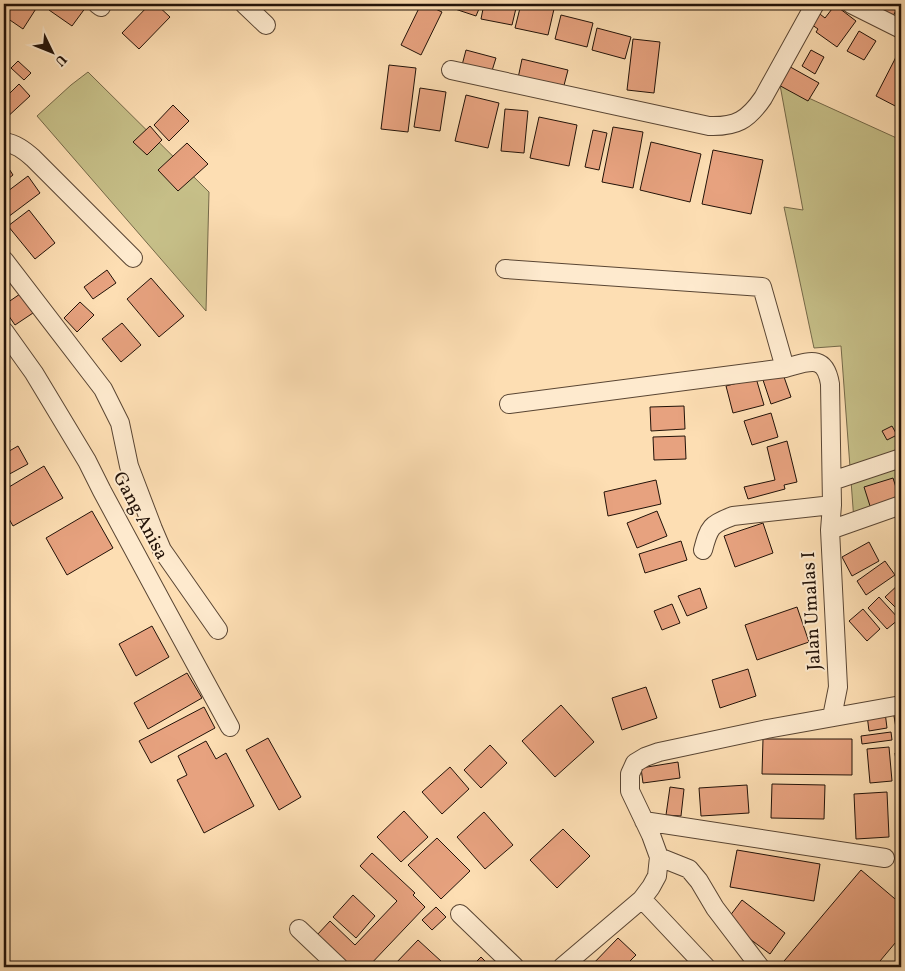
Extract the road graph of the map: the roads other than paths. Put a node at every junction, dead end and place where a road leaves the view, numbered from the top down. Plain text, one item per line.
1 (244, 4) edge
2 (815, 4) edge
3 (851, 4) edge
4 (266, 24) dead end
5 (901, 29) edge
6 (451, 70) dead end
7 (4, 142) edge
8 (133, 258) dead end
9 (4, 260) edge
10 (505, 269) dead end
11 (4, 331) edge
12 (785, 368) junction
13 (509, 404) dead end
14 (901, 458) edge
15 (832, 481) junction
16 (901, 504) edge
17 (832, 505) junction
18 (830, 530) junction
19 (703, 550) dead end
20 (218, 630) dead end
21 (901, 705) edge
22 (832, 717) junction
23 (230, 727) dead end
24 (644, 821) junction
25 (659, 857) junction
26 (884, 858) dead end
27 (642, 899) junction
28 (460, 914) dead end
29 (299, 929) dead end
30 (339, 967) edge
31 (514, 967) edge
32 (562, 967) edge
33 (706, 967) edge
34 (760, 967) edge

1 - 4 street
2 - 6 street
3 - 5 street
7 - 8 street
9 - 20 street
10 - 12 street
11 - 23 street, Gang Anisa
12 - 13 street, Jalan Umalas I
12 - 15 street, Jalan Umalas I
14 - 15 street
15 - 17 street, Jalan Umalas I
16 - 18 street
17 - 18 street, Jalan Umalas I
17 - 19 street
18 - 22 street, Jalan Umalas I
21 - 22 street
22 - 24 street
24 - 25 street
24 - 26 street
25 - 27 street
25 - 34 street
27 - 32 street
27 - 33 street
28 - 31 street
29 - 30 street

